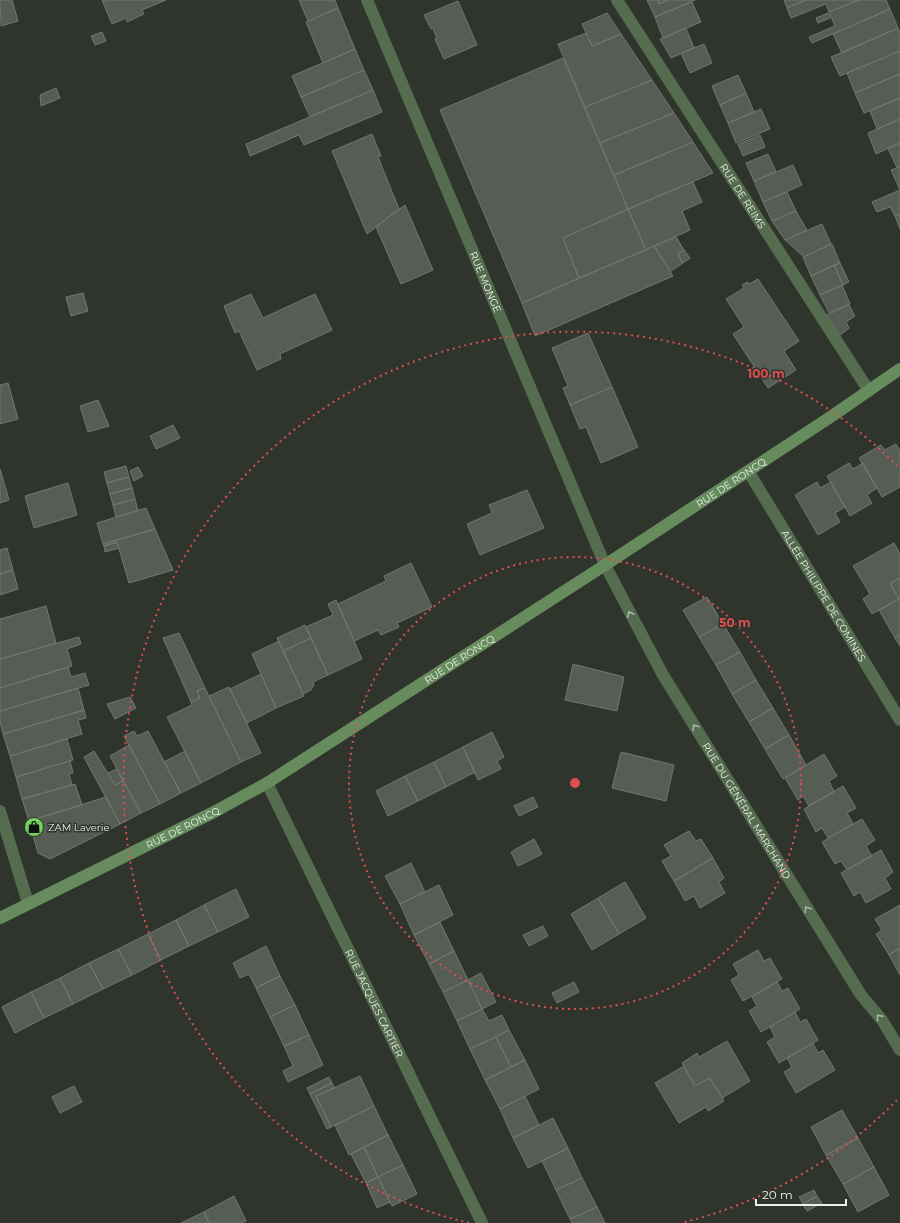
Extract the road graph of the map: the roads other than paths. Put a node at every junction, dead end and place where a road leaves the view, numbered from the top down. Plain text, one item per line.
1 (367, 0) edge
2 (617, 0) edge
3 (900, 369) edge
4 (869, 391) junction
5 (748, 471) junction
6 (605, 565) junction
7 (900, 720) edge
8 (267, 783) junction
9 (0, 811) edge
10 (28, 903) junction
11 (0, 918) edge
12 (898, 1043) edge
13 (482, 1223) edge

1 - 6 street, RUE MONGE
2 - 4 street, RUE DE REIMS
3 - 4 street, RUE DE RONCQ
4 - 5 street, RUE DE RONCQ
5 - 6 street, RUE DE RONCQ
5 - 7 street, ALLÉE PHILIPPE DE COMINES
6 - 8 street, RUE DE RONCQ
12 -> 6 street, RUE DU GÉNÉRAL MARCHAND
8 - 10 street, RUE DE RONCQ
8 - 13 street, RUE JACQUES CARTIER
9 - 10 street
10 - 11 street, RUE DE RONCQ

